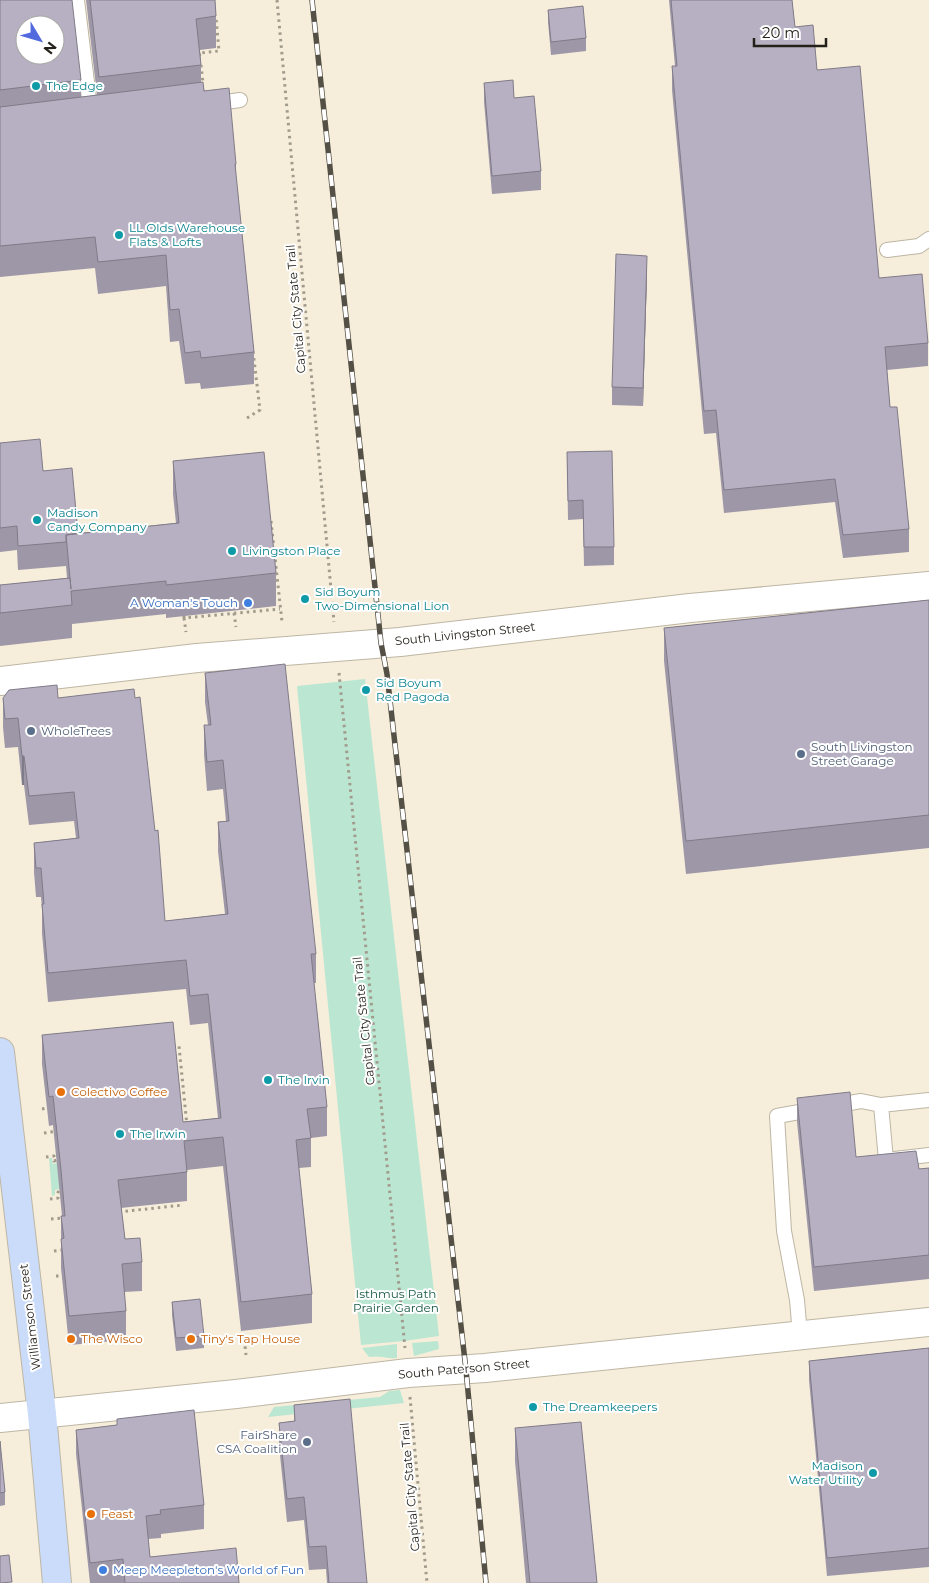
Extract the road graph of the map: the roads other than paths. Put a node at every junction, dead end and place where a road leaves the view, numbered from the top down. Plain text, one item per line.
1 (77, 0) edge
2 (240, 100) dead end
3 (200, 105) edge
4 (91, 118) edge
5 (929, 239) edge
6 (887, 250) dead end
7 (929, 586) edge
8 (0, 681) edge
9 (0, 1052) edge
10 (929, 1100) edge
11 (882, 1105) junction
12 (929, 1155) edge
13 (929, 1322) edge
14 (800, 1335) junction
15 (42, 1414) junction
16 (0, 1418) edge
17 (57, 1583) edge

1 - 4 lane
2 - 3 lane
5 - 6 lane
7 - 8 street, South Livingston Street
9 - 15 street, Williamson Street
10 - 11 lane
11 - 12 lane
11 - 14 lane
13 - 14 street, South Paterson Street
14 - 15 street, South Paterson Street
15 - 16 street, South Paterson Street
15 - 17 street, Williamson Street

